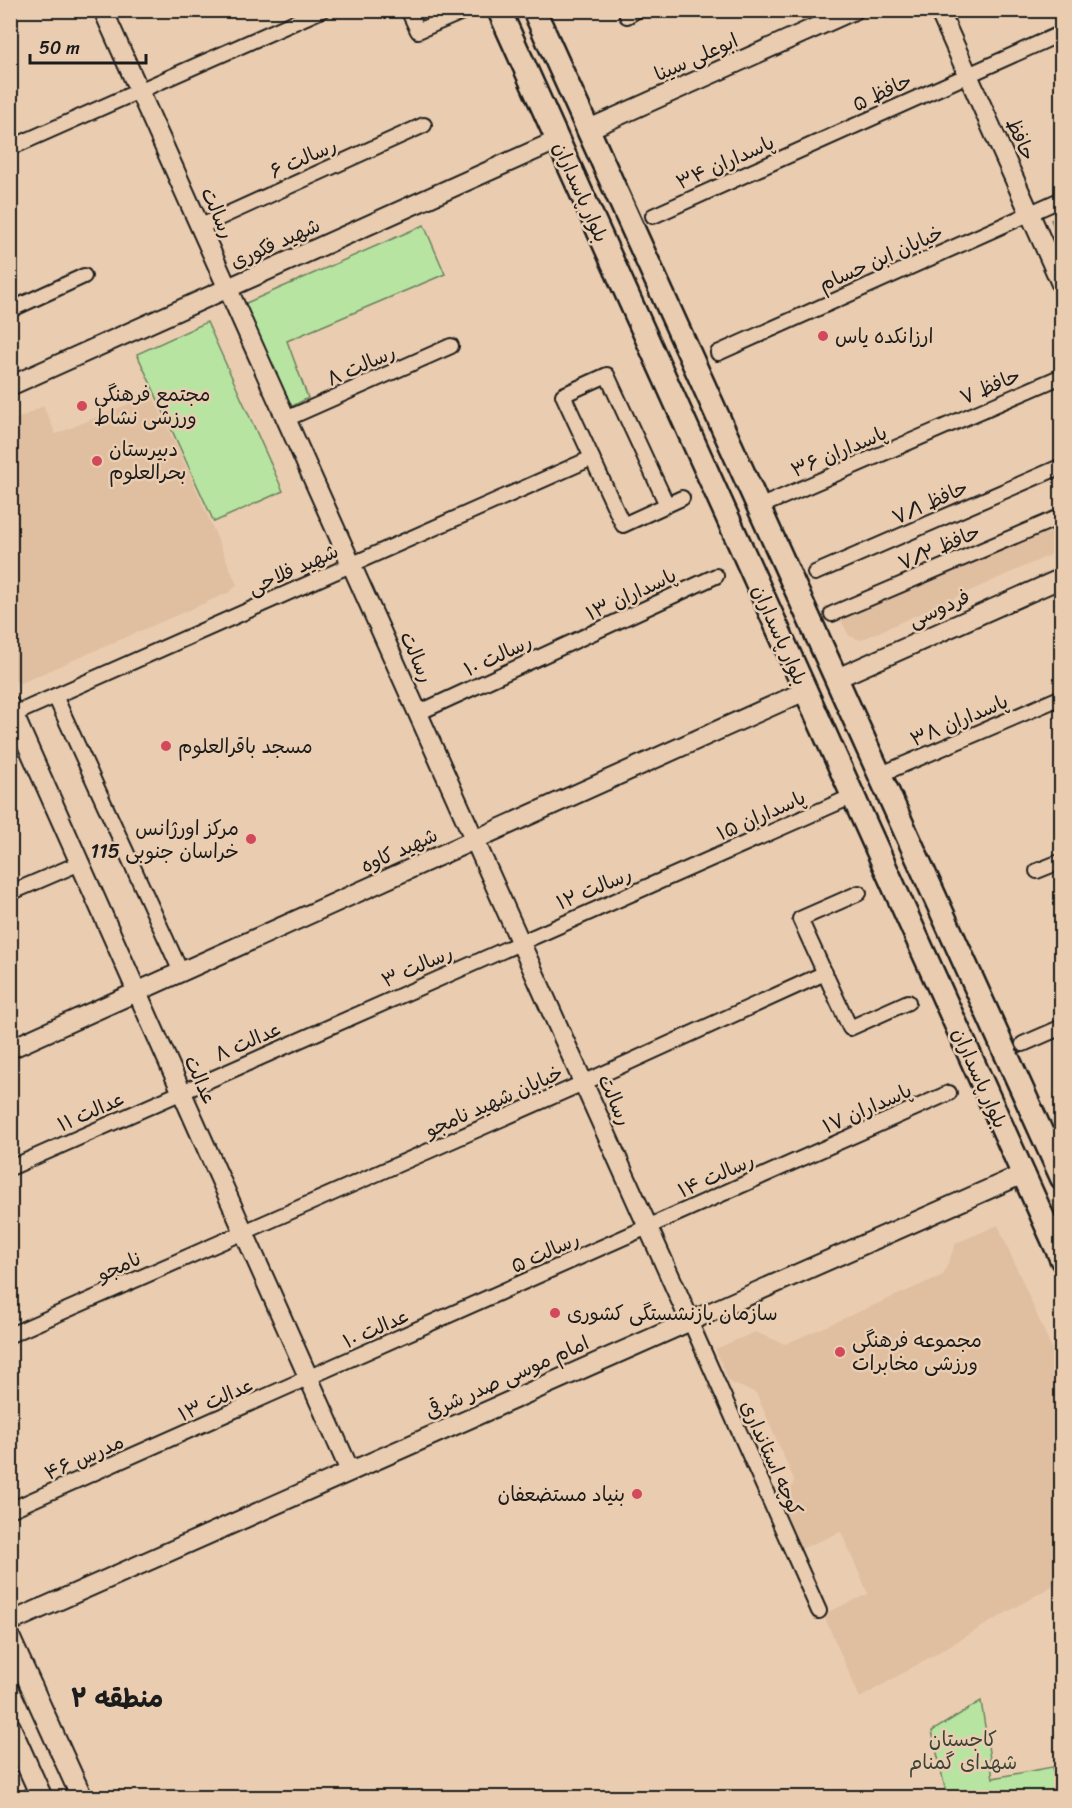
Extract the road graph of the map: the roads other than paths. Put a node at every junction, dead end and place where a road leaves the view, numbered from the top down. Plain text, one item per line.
1 (103, 10) edge
2 (322, 10) edge
3 (408, 10) edge
4 (499, 10) edge
5 (534, 10) edge
6 (854, 10) edge
7 (939, 10) edge
8 (462, 12) edge
9 (1062, 33) edge
10 (967, 74) junction
11 (139, 91) junction
12 (424, 126) dead end
13 (589, 129) junction
14 (558, 141) junction
15 (813, 145) joint
16 (10, 148) edge
17 (1062, 199) edge
18 (1029, 213) junction
19 (653, 216) dead end
20 (200, 226) junction
21 (84, 276) dead end
22 (1062, 286) edge
23 (227, 289) junction
24 (10, 310) edge
25 (451, 346) dead end
26 (718, 353) dead end
27 (1062, 376) edge
28 (10, 386) edge
29 (286, 419) junction
30 (934, 431) joint
31 (592, 458) junction
32 (1062, 466) edge
33 (681, 498) dead end
34 (667, 505) junction
35 (759, 507) junction
36 (1062, 516) edge
37 (351, 565) junction
38 (815, 573) dead end
39 (716, 576) dead end
40 (1062, 578) edge
41 (832, 614) dead end
42 (561, 648) joint
43 (836, 679) junction
44 (806, 691) junction
45 (55, 696) junction
46 (1058, 699) edge
47 (12, 712) edge
48 (417, 713) junction
49 (879, 775) junction
50 (853, 796) junction
51 (474, 840) junction
52 (1062, 861) edge
53 (80, 863) junction
54 (684, 870) joint
55 (1037, 871) dead end
56 (10, 893) edge
57 (859, 893) dead end
58 (520, 942) junction
59 (181, 972) junction
60 (825, 973) junction
61 (137, 992) junction
62 (908, 1002) dead end
63 (330, 1026) joint
64 (1062, 1027) edge
65 (1023, 1044) dead end
66 (10, 1049) edge
67 (583, 1083) junction
68 (181, 1092) junction
69 (949, 1093) dead end
70 (1053, 1138) edge
71 (800, 1159) joint
72 (13, 1166) edge
73 (1023, 1174) junction
74 (1062, 1178) edge
75 (647, 1227) junction
76 (244, 1233) junction
77 (1062, 1260) edge
78 (459, 1312) joint
79 (690, 1321) junction
80 (10, 1335) edge
81 (309, 1379) junction
82 (139, 1454) joint
83 (350, 1472) junction
84 (10, 1510) edge
85 (819, 1611) dead end
86 (10, 1622) edge
87 (10, 1639) edge
88 (10, 1727) edge
89 (42, 1797) edge
90 (82, 1797) edge

1 - 11 street, رسالت
2 - 11 street
3 - 8 street
4 - 14 main road, بلوار پاسداران
5 - 13 main road, بلوار پاسداران
6 - 13 street, ابوعلی سینا
7 - 10 street, حافظ
9 - 10 street, حافظ ۵
10 - 15 street, حافظ ۵
10 - 18 street, حافظ
11 - 16 street
11 - 20 street, رسالت
12 - 20 street, رسالت ۶
13 - 35 main road, بلوار پاسداران
14 - 23 street, شهید فکوری
14 - 44 main road, بلوار پاسداران
15 - 19 street, پاسداران ۳۴
17 - 18 street, خیابان ابن حسام
18 - 22 street, حافظ
18 - 26 street, خیابان ابن حسام
20 - 23 street, رسالت
21 - 24 street
23 - 28 street, شهید فکوری
23 - 29 street, رسالت
25 - 29 street, رسالت ۸
27 - 30 street, حافظ ۷
29 - 37 street, رسالت
30 - 35 street, پاسداران ۳۶
31 - 34 street
31 - 34 street
31 - 37 street, شهید فلاحی
32 - 38 street, حافظ ۷/۱
33 - 34 street
35 - 43 main road, بلوار پاسداران
36 - 41 street, حافظ ۷/۲
37 - 45 street, شهید فلاحی
37 - 48 street, رسالت
39 - 42 street, پاسداران ۱۳
40 - 43 street, فردوسی
42 - 48 street, رسالت ۱۰
43 - 49 main road, بلوار پاسداران
44 - 50 main road, بلوار پاسداران
44 - 51 street, شهید کاوه
45 - 47 street, شهید فلاحی
45 - 59 street
46 - 49 street, پاسداران ۳۸
47 - 53 street, عدالت
48 - 51 street, رسالت
49 - 70 main road, بلوار پاسداران
50 - 54 street, پاسداران ۱۵
50 - 73 main road, بلوار پاسداران
51 - 58 street, رسالت
51 - 59 street, شهید کاوه
52 - 55 street
53 - 56 street
53 - 61 street, عدالت
54 - 58 street, رسالت ۱۲
57 - 60 street
58 - 63 street, رسالت ۳
58 - 67 street, رسالت
59 - 61 street, شهید کاوه
60 - 62 street
60 - 67 street, خیابان شهید نامجو
61 - 66 street, شهید کاوه
61 - 68 street, عدالت
63 - 68 street, عدالت ۸
64 - 65 street
67 - 75 street, رسالت
67 - 76 street, خیابان شهید نامجو
68 - 72 street, عدالت ۱۱
68 - 76 street, عدالت
69 - 71 street, پاسداران ۱۷
70 - 74 main road, بلوار پاسداران
71 - 75 street, رسالت ۱۴
73 - 77 main road, بلوار پاسداران
73 - 79 street, امام موسی صدر شرقی
75 - 78 street, رسالت ۵
75 - 79 street, رسالت
76 - 80 street, نامجو
76 - 81 street, عدالت
78 - 81 street, عدالت ۱۰
79 - 83 street, امام موسی صدر شرقی
79 - 85 street, کوچه استانداری
81 - 82 street, عدالت ۱۳
81 - 83 street, عدالت
82 - 84 street, مدرس ۴۶
83 - 86 street, امام موسی صدر شرقی
87 - 90 main road
88 - 89 main road

